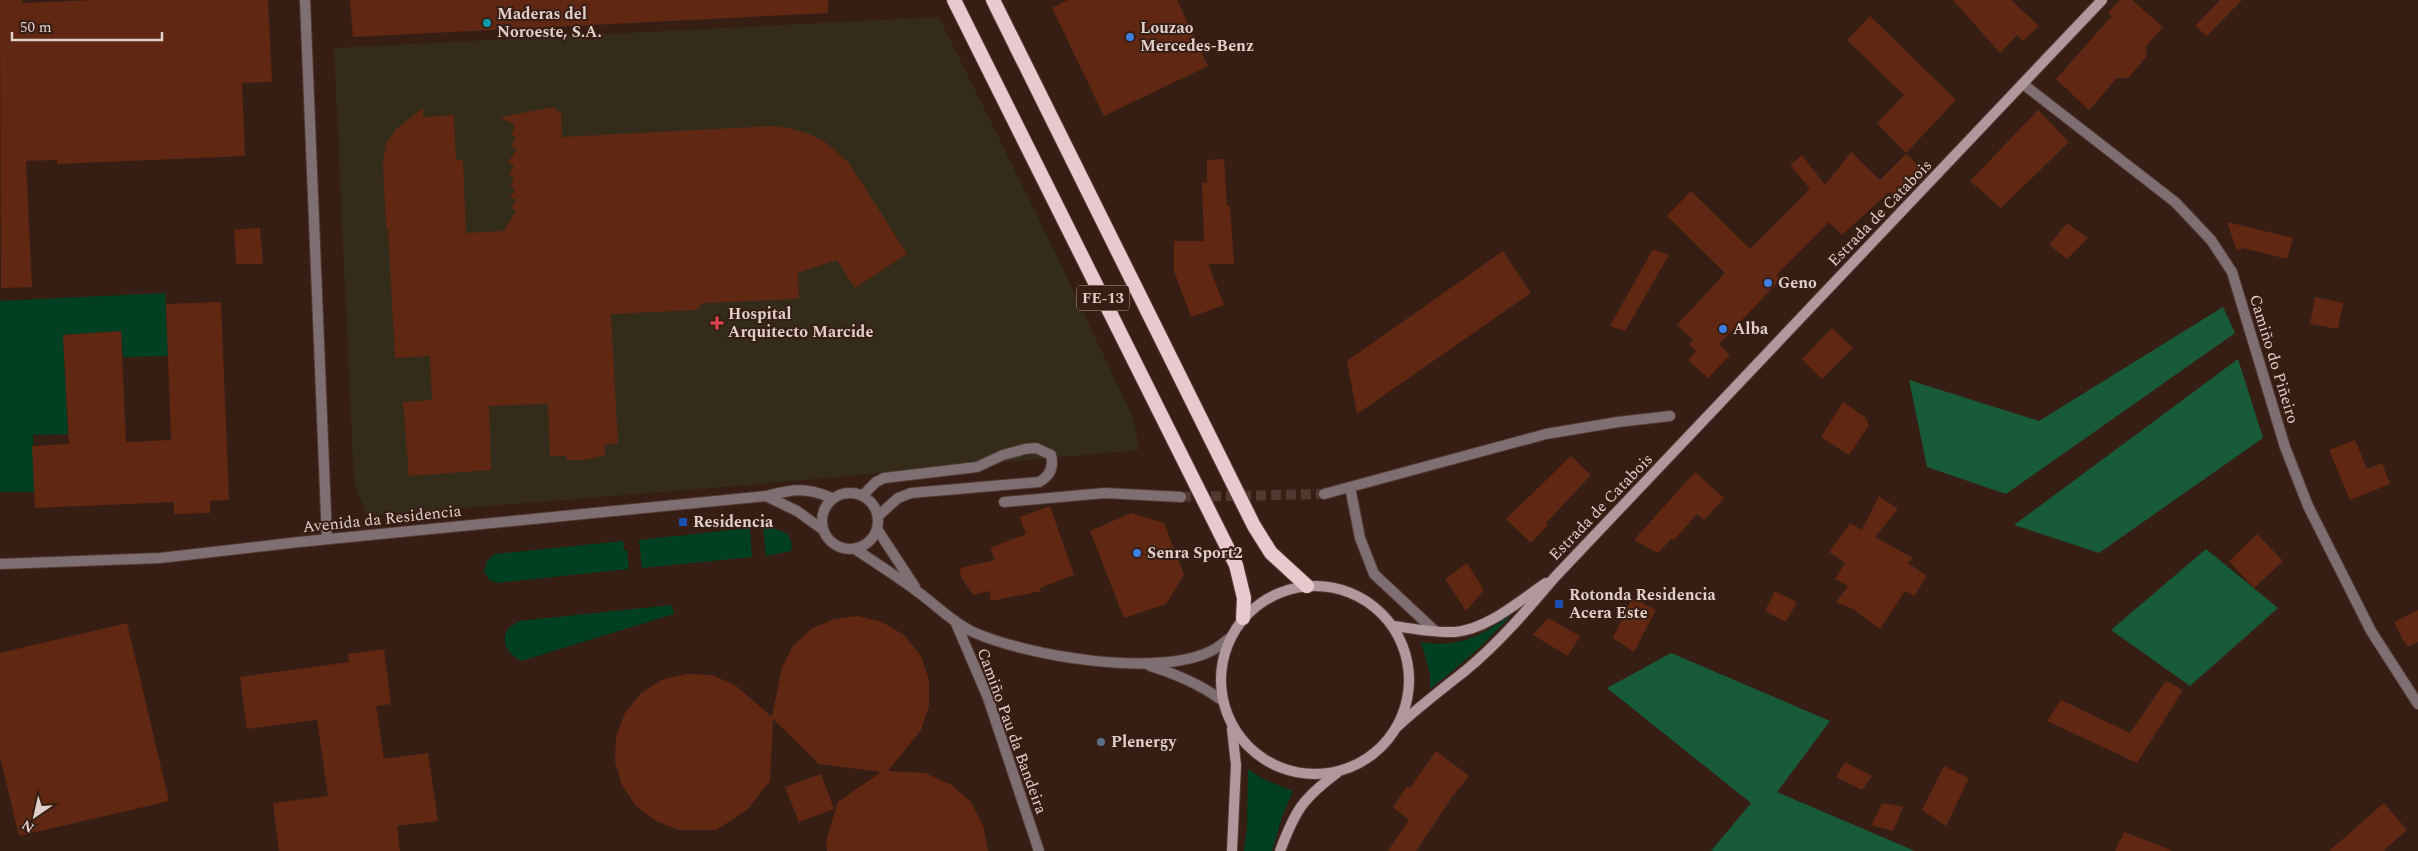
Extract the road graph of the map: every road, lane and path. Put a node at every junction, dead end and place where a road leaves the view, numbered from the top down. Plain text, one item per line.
1 (305, 0) edge
2 (954, 0) edge
3 (993, 0) edge
4 (2102, 0) edge
5 (2024, 84) junction
6 (1670, 416) dead end
7 (1350, 487) junction
8 (1324, 494) tunnel mouth
9 (863, 495) junction
10 (766, 496) junction
11 (1181, 497) tunnel mouth
12 (832, 498) junction
13 (1004, 502) dead end
14 (878, 516) junction
15 (877, 529) junction
16 (822, 530) junction
17 (327, 539) junction
18 (855, 549) junction
19 (0, 564) edge
20 (1555, 577) junction
21 (1307, 586) junction
22 (918, 592) junction
23 (1243, 618) junction
24 (955, 621) junction
25 (1394, 626) junction
26 (1434, 631) junction
27 (1230, 638) junction
28 (1142, 663) junction
29 (1220, 699) junction
30 (2418, 704) edge
31 (1232, 725) junction
32 (1398, 726) junction
33 (1337, 772) junction
34 (1040, 851) edge
35 (1232, 851) edge
36 (1280, 851) edge

1 - 17 street
2 - 23 highway, FE-13
3 - 21 highway, FE-13
4 - 5 main road, Estrada de Catabois
5 - 20 main road, Estrada de Catabois
5 - 30 street, Camiño do Piñeiro
6 - 7 street
7 - 8 street
7 - 26 street
9 - 12 street
9 - 14 street
9 - 14 street
10 - 12 street, Avenida da Residencia
10 - 16 street
10 - 17 street, Avenida da Residencia
11 - 13 street
12 - 16 street
14 - 15 street
15 - 18 street
15 - 22 street
16 - 18 street
17 - 19 street, Avenida da Residencia
18 - 22 street
20 - 26 main road, Estrada de Catabois
20 - 32 main road, Estrada de Catabois
21 - 23 main road, Estrada de Catabois
21 - 25 main road, Estrada de Catabois
22 - 24 street
23 - 27 main road, Estrada de Catabois
24 - 28 street
24 - 34 street, Camiño Pau da Bandeira
25 - 26 main road, Estrada de Catabois
25 - 32 main road, Estrada de Catabois
27 - 28 street
27 - 29 main road, Estrada de Catabois
28 - 29 street
29 - 31 main road, Estrada de Catabois
31 - 33 main road, Estrada de Catabois
31 - 35 main road, Estrada de Catabois
32 - 33 main road, Estrada de Catabois
33 - 36 main road, Estrada de Catabois

